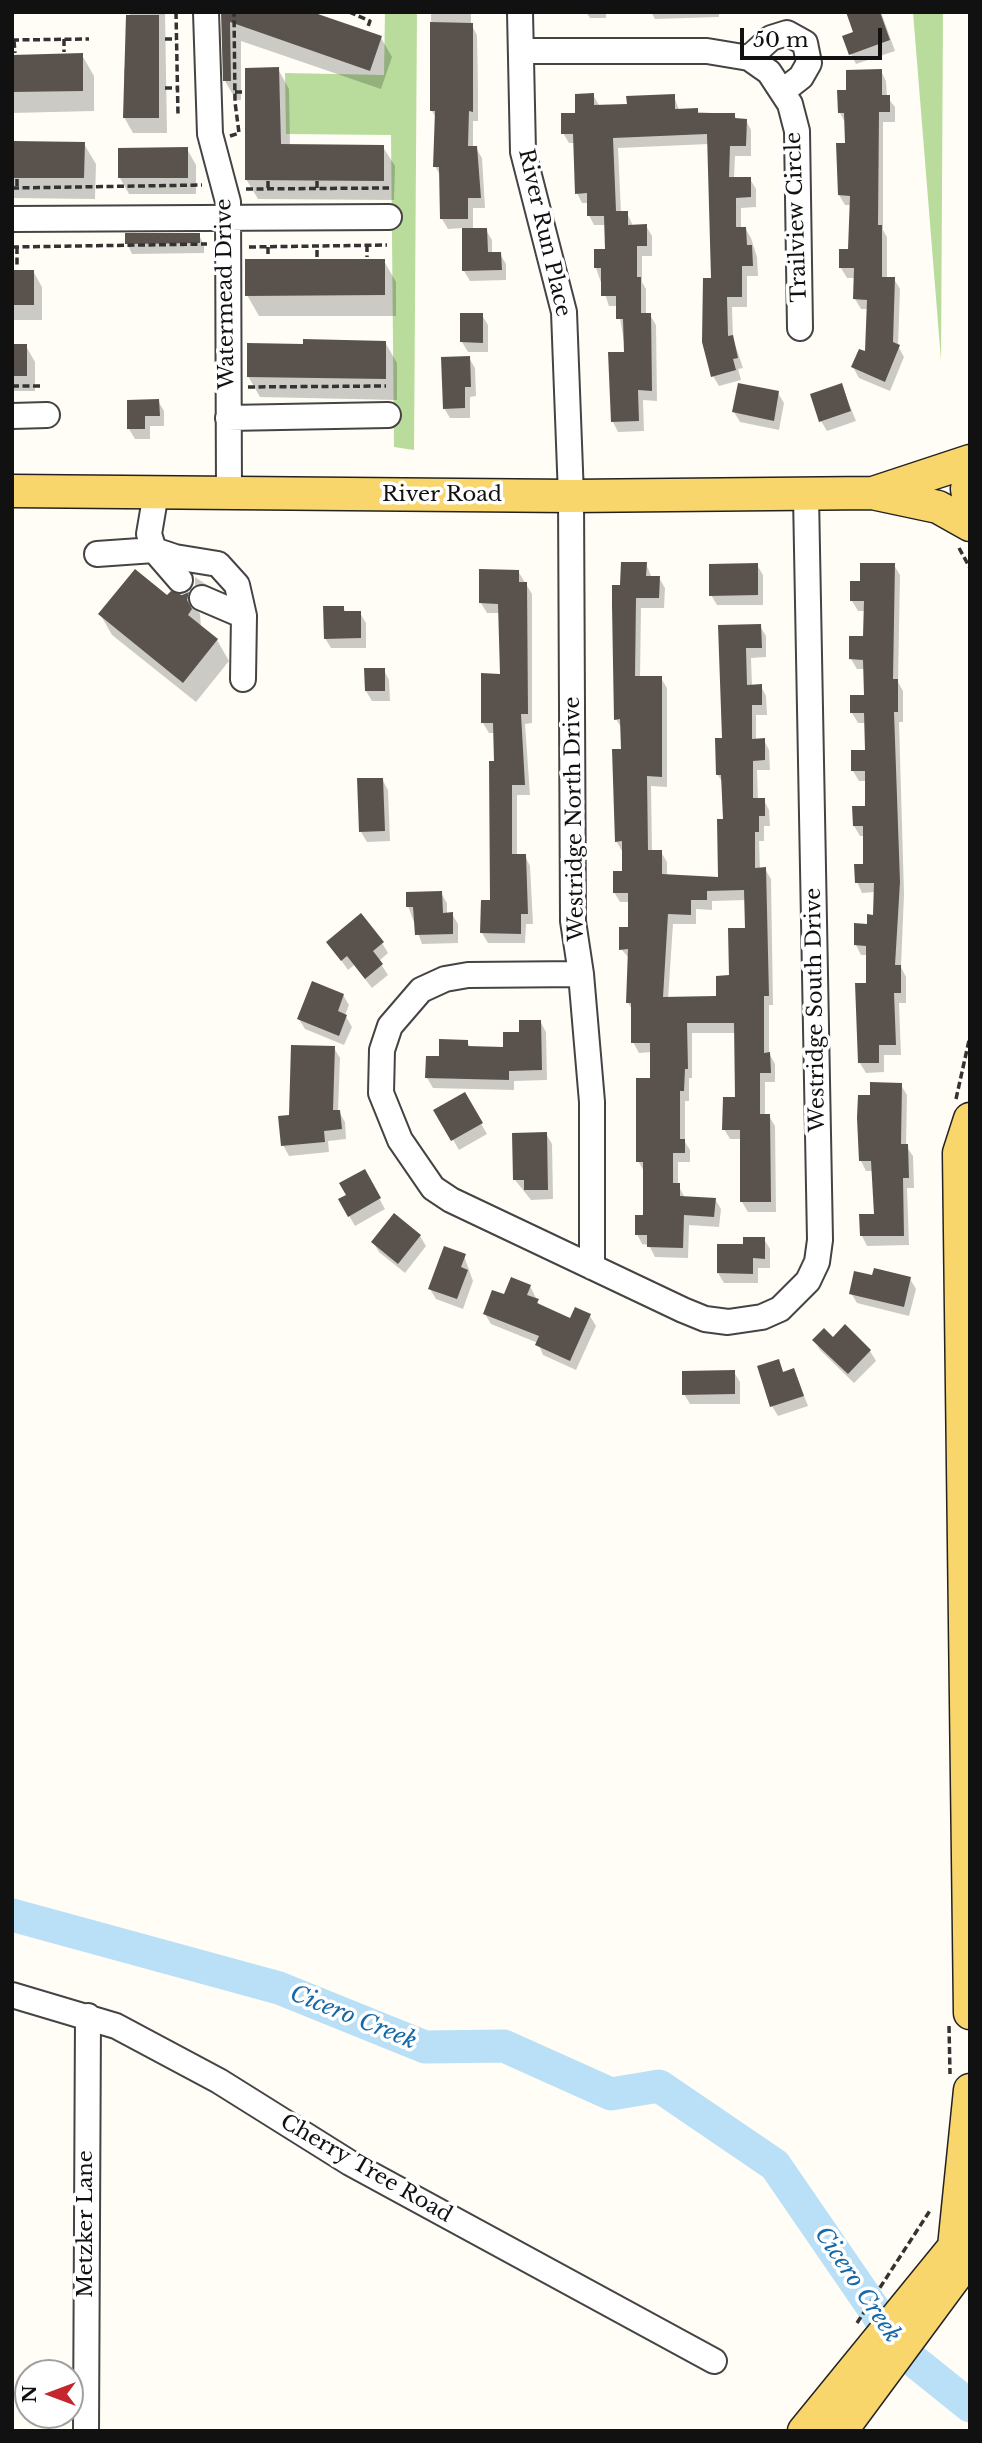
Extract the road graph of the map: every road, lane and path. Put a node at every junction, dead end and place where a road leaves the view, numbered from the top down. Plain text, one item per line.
1 (176, 12) edge
2 (205, 12) edge
3 (234, 12) edge
4 (349, 12) edge
5 (520, 12) edge
6 (367, 29) dead end
7 (89, 38) dead end
8 (165, 38) dead end
9 (176, 38) junction
10 (64, 39) junction
11 (13, 40) edge
12 (521, 51) junction
13 (64, 52) dead end
14 (15, 53) dead end
15 (749, 58) junction
16 (165, 88) dead end
17 (177, 89) junction
18 (783, 91) junction
19 (235, 92) junction
20 (243, 92) dead end
21 (178, 116) dead end
22 (224, 137) dead end
23 (17, 180) dead end
24 (66, 180) dead end
25 (268, 181) dead end
26 (317, 181) dead end
27 (204, 185) dead end
28 (66, 187) junction
29 (15, 188) edge
30 (317, 188) junction
31 (389, 188) dead end
32 (239, 189) dead end
33 (268, 189) junction
34 (228, 217) junction
35 (389, 217) dead end
36 (12, 219) edge
37 (216, 244) dead end
38 (317, 246) junction
39 (367, 246) junction
40 (387, 246) dead end
41 (15, 247) edge
42 (240, 247) dead end
43 (268, 247) junction
44 (268, 257) dead end
45 (317, 257) dead end
46 (367, 257) dead end
47 (17, 266) dead end
48 (800, 328) dead end
49 (269, 380) dead end
50 (319, 380) dead end
51 (12, 386) edge
52 (43, 386) dead end
53 (319, 386) junction
54 (386, 386) dead end
55 (241, 387) dead end
56 (269, 387) junction
57 (47, 415) dead end
58 (388, 415) dead end
59 (12, 416) edge
60 (228, 418) junction
61 (970, 461) edge
62 (970, 477) edge
63 (12, 491) edge
64 (156, 493) junction
65 (229, 493) junction
66 (872, 493) junction
67 (571, 496) junction
68 (806, 496) junction
69 (970, 509) edge
70 (964, 535) edge
71 (155, 550) junction
72 (97, 554) dead end
73 (970, 568) edge
74 (180, 580) dead end
75 (201, 598) dead end
76 (244, 616) junction
77 (243, 679) dead end
78 (582, 974) junction
79 (970, 1119) edge
80 (592, 1267) junction
81 (12, 1995) edge
82 (970, 2013) edge
83 (88, 2016) junction
84 (970, 2090) edge
85 (909, 2244) dead end
86 (962, 2252) edge
87 (852, 2331) dead end
88 (714, 2361) dead end
89 (823, 2427) edge
90 (86, 2431) edge

1 - 9 path
2 - 34 street, Watermead Drive
3 - 19 path
4 - 6 path
5 - 12 street, River Run Place
7 - 10 path
8 - 9 path
9 - 17 path
10 - 11 path
10 - 13 path
11 - 14 path
12 - 15 street
12 - 67 street, River Run Place
15 - 18 street, Trailview Circle
15 - 18 street
16 - 17 path
17 - 21 path
18 - 48 street, Trailview Circle
19 - 20 path
19 - 22 path
23 - 29 path
24 - 28 path
25 - 33 path
26 - 30 path
27 - 28 path
28 - 29 path
30 - 31 path
30 - 33 path
32 - 33 path
34 - 35 street
34 - 36 street
34 - 60 street, Watermead Drive
37 - 41 path
38 - 39 path
38 - 43 path
38 - 45 path
39 - 40 path
39 - 46 path
41 - 47 path
42 - 43 path
43 - 44 path
49 - 56 path
50 - 53 path
51 - 52 path
53 - 54 path
53 - 56 path
55 - 56 path
57 - 59 street
58 - 60 street
60 - 65 street, Watermead Drive
61 - 66 main road, River Road
62 - 69 main road
63 - 64 main road, River Road
64 - 65 main road, River Road
64 - 71 street
65 - 67 main road, River Road
66 - 68 main road, River Road
66 - 70 main road, River Road
67 - 68 main road, River Road
67 - 78 street, Westridge North Drive
68 - 80 street, Westridge South Drive
70 - 73 path
71 - 72 street
71 - 74 street
71 - 76 street
75 - 76 street
76 - 77 street
78 - 80 street, Westridge North Drive
78 - 80 street, Westridge South Drive
79 - 82 main road
81 - 83 street, Cherry Tree Road
83 - 88 street, Cherry Tree Road
83 - 90 street, Metzker Lane
84 - 86 main road
85 - 87 path
86 - 89 main road

